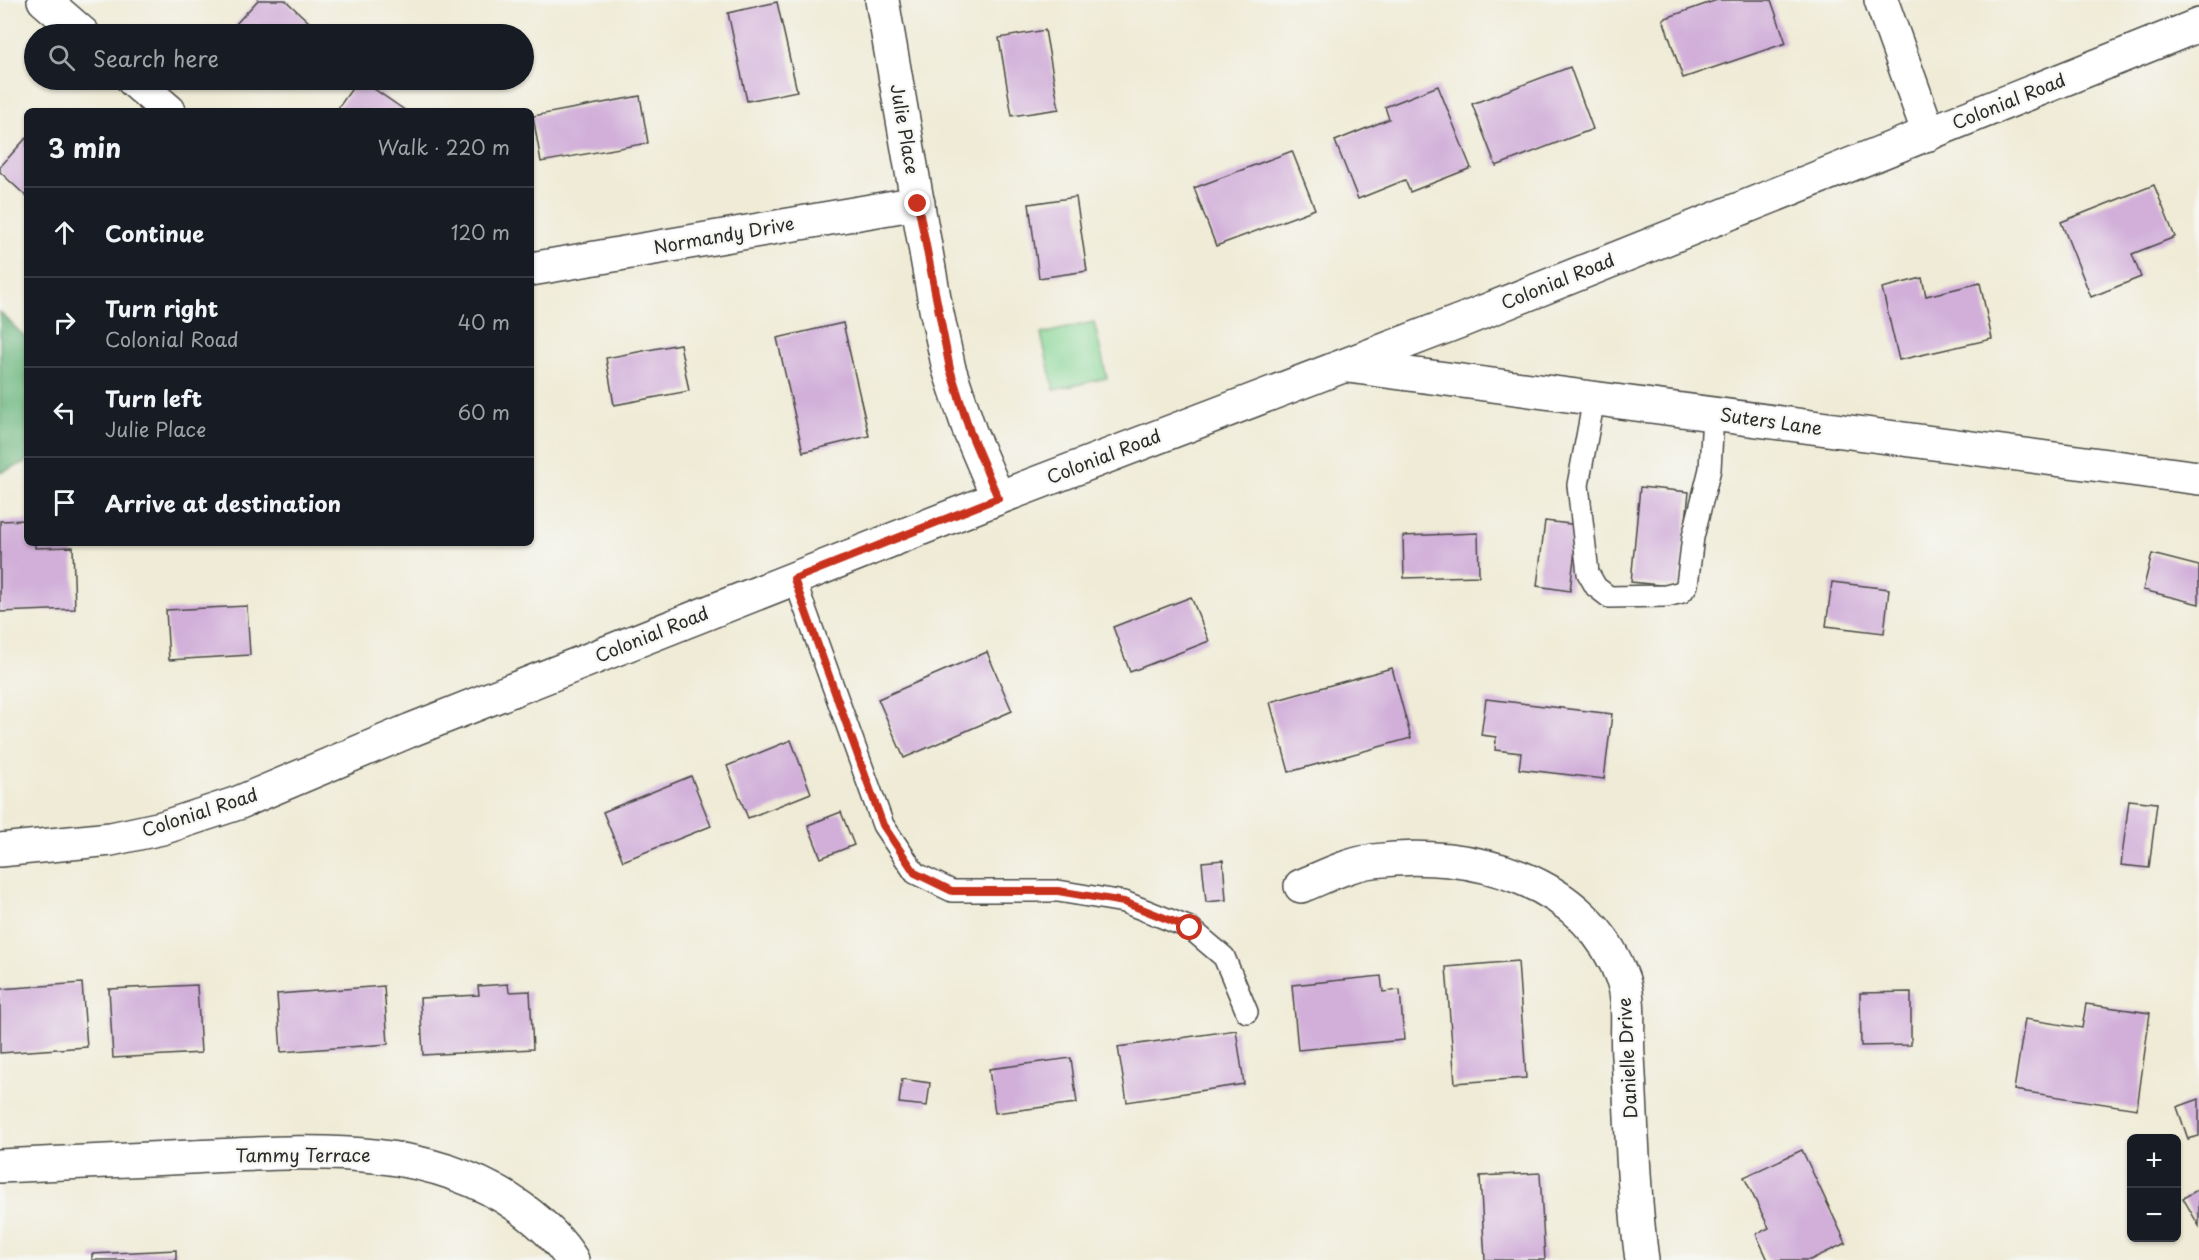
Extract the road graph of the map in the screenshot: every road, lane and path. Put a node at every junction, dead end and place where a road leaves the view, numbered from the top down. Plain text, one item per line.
1 (44, 0) edge
2 (882, 0) edge
3 (1881, 0) edge
4 (72, 24) edge
5 (2199, 25) edge
6 (145, 90) edge
7 (166, 108) edge
8 (1929, 134) junction
9 (918, 204) junction
10 (534, 268) edge
11 (1344, 365) junction
12 (1594, 399) junction
13 (1713, 415) junction
14 (2199, 478) edge
15 (998, 498) junction
16 (794, 579) junction
17 (0, 850) edge
18 (1300, 886) dead end
19 (1247, 1012) dead end
20 (0, 1166) edge
21 (572, 1260) edge
22 (1642, 1260) edge

1 - 4 street
2 - 9 street, Julie Place
3 - 8 street
5 - 8 street, Colonial Road
6 - 7 street
8 - 11 street, Colonial Road
9 - 10 street, Normandy Drive
9 - 15 street, Julie Place
11 - 12 street, Suters Lane
11 - 15 street, Colonial Road
12 - 13 street, Suters Lane
12 - 13 lane
13 - 14 street, Suters Lane
15 - 16 street, Colonial Road
16 - 17 street, Colonial Road
16 - 19 lane
18 - 22 street, Danielle Drive
20 - 21 street, Tammy Terrace

